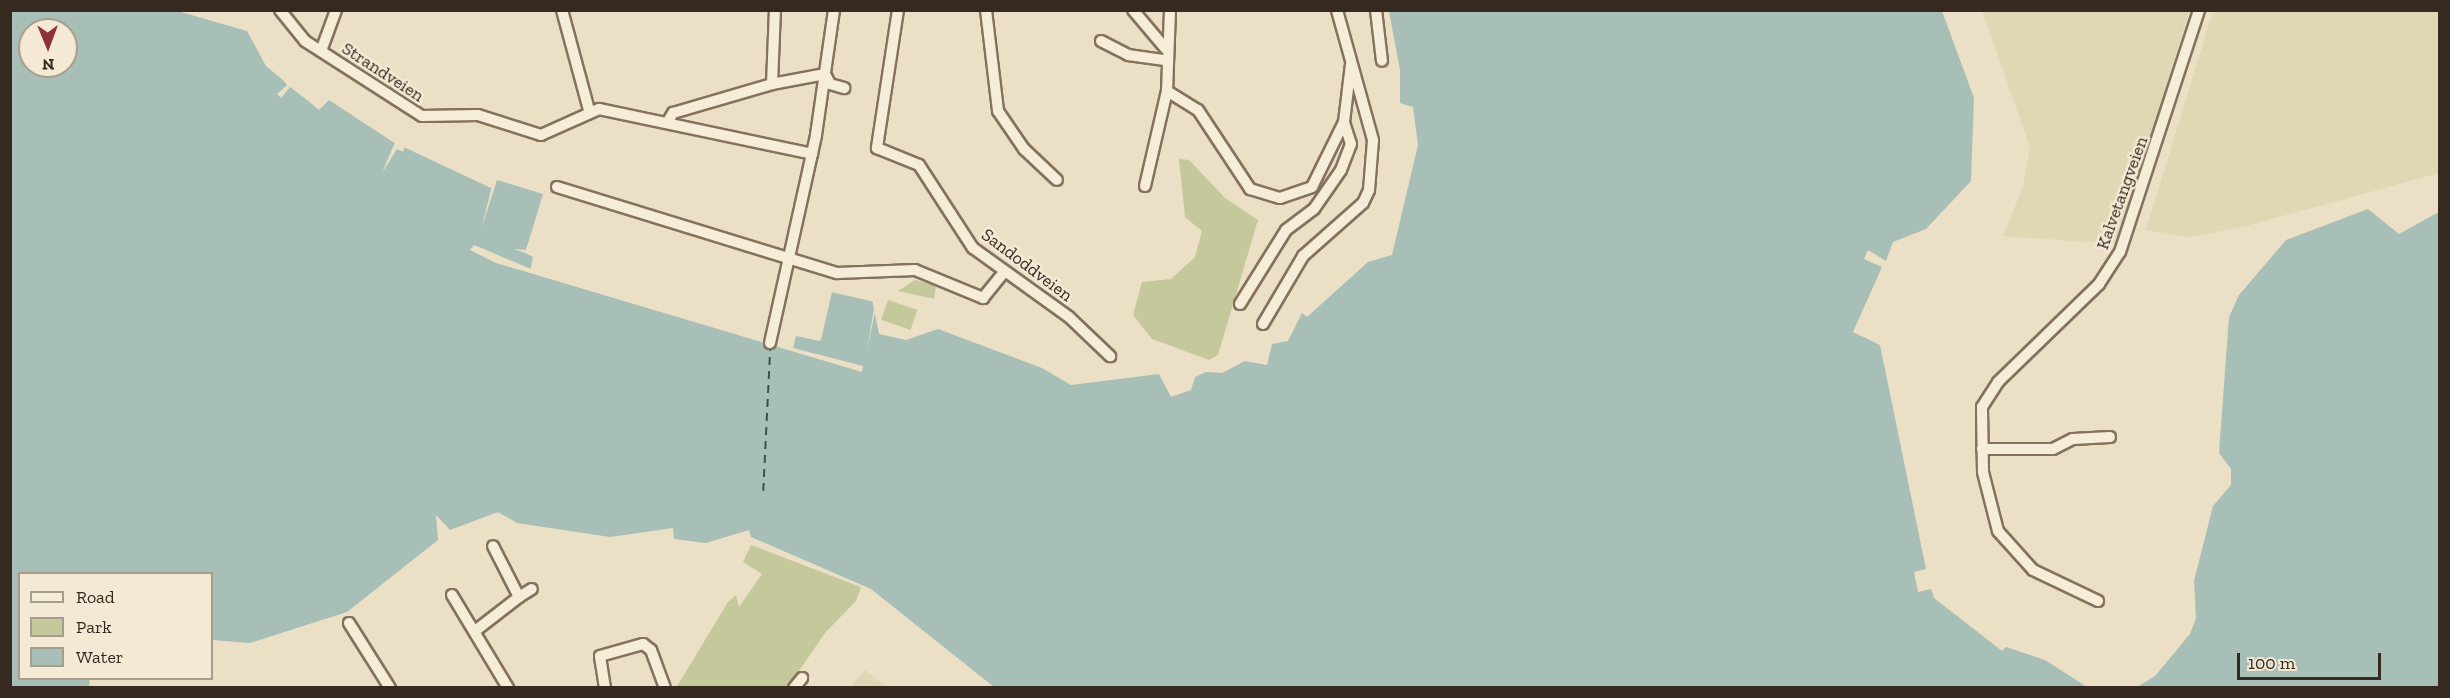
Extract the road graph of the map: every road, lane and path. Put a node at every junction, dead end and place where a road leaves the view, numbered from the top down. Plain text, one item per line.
1 (280, 10) edge
2 (336, 10) edge
3 (562, 10) edge
4 (775, 10) edge
5 (834, 10) edge
6 (898, 10) edge
7 (986, 10) edge
8 (1133, 10) edge
9 (1170, 10) edge
10 (1337, 10) edge
11 (1376, 10) edge
12 (2199, 10) edge
13 (1101, 41) dead end
14 (321, 51) junction
15 (1166, 55) junction
16 (1382, 61) dead end
17 (1350, 64) junction
18 (825, 74) junction
19 (772, 84) junction
20 (844, 88) dead end
21 (1167, 91) junction
22 (589, 110) junction
23 (1344, 122) junction
24 (667, 123) junction
25 (812, 154) junction
26 (1057, 180) dead end
27 (1145, 186) dead end
28 (557, 187) dead end
29 (787, 260) junction
30 (1004, 272) junction
31 (1240, 304) dead end
32 (1263, 324) dead end
33 (770, 343) dead end
34 (1110, 356) dead end
35 (2110, 437) dead end
36 (1982, 449) junction
37 (493, 546) dead end
38 (532, 589) dead end
39 (452, 595) dead end
40 (519, 597) junction
41 (2098, 601) dead end
42 (349, 623) dead end
43 (475, 631) junction
44 (802, 678) dead end
45 (390, 687) edge
46 (508, 687) edge
47 (605, 687) edge
48 (665, 687) edge
49 (794, 687) edge

1 - 14 street, Strandveien
2 - 14 street, Strandveien
3 - 22 street
4 - 19 street
5 - 18 street
6 - 30 street, Sandoddveien
7 - 26 street
8 - 15 street
9 - 15 street
10 - 17 street
11 - 16 street
12 - 36 street, Kalvetangveien
13 - 15 street
14 - 22 street, Strandveien
15 - 21 street
17 - 23 street
17 - 32 street
18 - 19 street
18 - 20 street
18 - 25 street
19 - 24 street
21 - 23 street
21 - 27 street
22 - 24 street
23 - 31 street
24 - 25 street
25 - 29 street
28 - 29 street
29 - 30 street
29 - 33 street
30 - 34 street, Sandoddveien
35 - 36 street
36 - 41 street, Kalvetangveien
37 - 40 street
38 - 40 street
39 - 43 street
40 - 43 street
42 - 45 street
43 - 46 street
44 - 49 street
47 - 48 street

